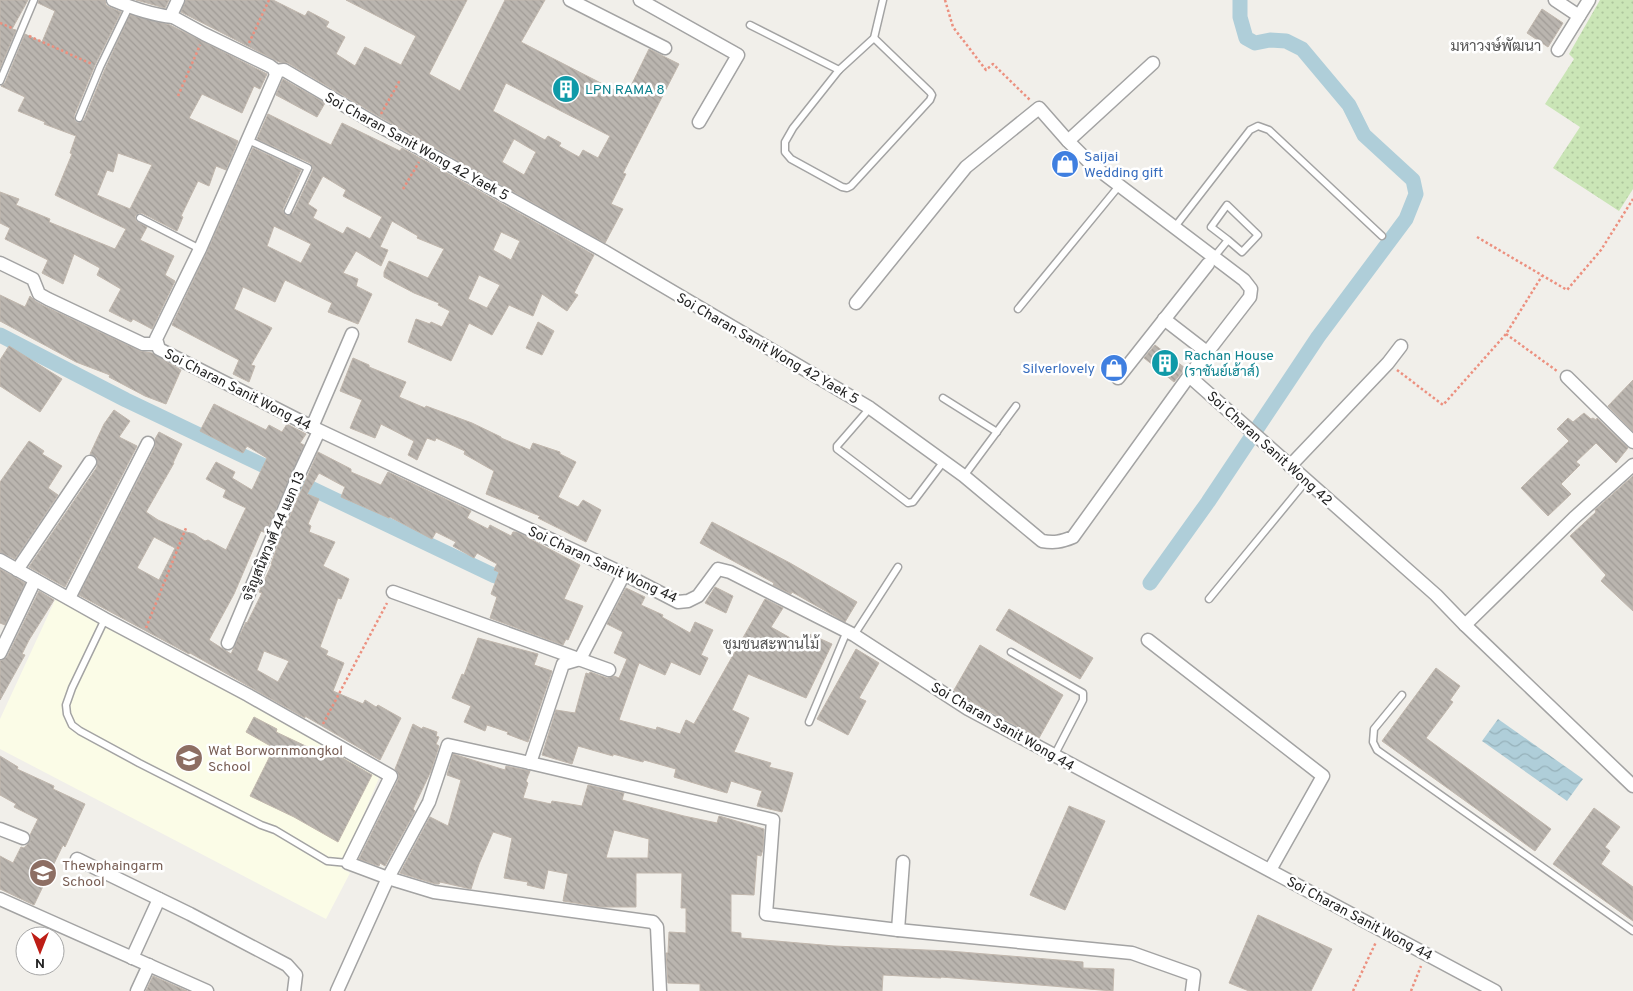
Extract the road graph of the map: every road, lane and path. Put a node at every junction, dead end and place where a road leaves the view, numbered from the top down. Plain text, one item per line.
1 (34, 0) edge
2 (113, 0) edge
3 (178, 0) edge
4 (269, 0) edge
5 (570, 0) edge
6 (640, 0) edge
7 (883, 0) edge
8 (945, 0) edge
9 (1555, 0) edge
10 (1589, 0) edge
11 (129, 6) junction
12 (1579, 16) junction
13 (173, 17) junction
14 (750, 25) dead end
15 (21, 32) junction
16 (204, 34) junction
17 (874, 38) junction
18 (666, 48) dead end
19 (1558, 50) dead end
20 (244, 53) junction
21 (1153, 63) dead end
22 (100, 67) junction
23 (839, 70) junction
24 (276, 71) junction
25 (400, 80) dead end
26 (0, 81) edge
27 (178, 96) dead end
28 (1039, 108) junction
29 (79, 118) dead end
30 (699, 122) dead end
31 (376, 124) junction
32 (248, 140) junction
33 (1068, 141) junction
34 (425, 152) junction
35 (1119, 186) junction
36 (403, 189) dead end
37 (1633, 199) edge
38 (288, 211) dead end
39 (140, 218) dead end
40 (1174, 228) junction
41 (1382, 236) dead end
42 (1478, 237) dead end
43 (1228, 240) junction
44 (200, 249) junction
45 (1211, 261) junction
46 (0, 263) edge
47 (1542, 276) junction
48 (856, 303) dead end
49 (1018, 309) dead end
50 (1164, 319) junction
51 (352, 334) dead end
52 (1506, 334) junction
53 (156, 344) junction
54 (1401, 346) dead end
55 (1208, 353) junction
56 (1388, 363) junction
57 (1189, 376) junction
58 (1566, 377) joint
59 (1118, 378) dead end
60 (943, 398) dead end
61 (1016, 406) dead end
62 (870, 408) junction
63 (316, 429) junction
64 (997, 432) junction
65 (1633, 442) edge
66 (148, 443) dead end
67 (944, 461) junction
68 (90, 462) dead end
69 (1633, 465) edge
70 (1290, 466) junction
71 (964, 476) junction
72 (1307, 480) junction
73 (186, 528) dead end
74 (0, 560) edge
75 (898, 567) dead end
76 (17, 570) junction
77 (624, 574) junction
78 (35, 580) junction
79 (393, 592) joint
80 (69, 598) junction
81 (1209, 599) dead end
82 (105, 619) junction
83 (1465, 625) junction
84 (850, 633) junction
85 (142, 639) junction
86 (1148, 640) dead end
87 (228, 643) dead end
88 (1011, 652) dead end
89 (0, 653) edge
90 (580, 659) junction
91 (609, 670) dead end
92 (1402, 695) dead end
93 (809, 722) dead end
94 (318, 734) junction
95 (1054, 756) junction
96 (530, 762) junction
97 (1633, 786) edge
98 (0, 828) edge
99 (23, 838) dead end
100 (77, 859) dead end
101 (903, 862) dead end
102 (348, 864) junction
103 (1270, 870) junction
104 (388, 878) junction
105 (0, 899) edge
106 (159, 899) junction
107 (1382, 929) junction
108 (898, 930) junction
109 (1633, 931) edge
110 (1426, 953) junction
111 (132, 958) junction
112 (149, 966) junction
113 (137, 991) edge
114 (207, 991) edge
115 (294, 991) edge
116 (337, 991) edge
117 (660, 991) edge
118 (1192, 991) edge
119 (1353, 991) edge
120 (1411, 991) edge
121 (1495, 991) edge

1 - 15 lane
2 - 11 street
3 - 13 street
4 - 20 path
5 - 18 street
6 - 30 street
7 - 17 lane
8 - 28 path
9 - 12 street
10 - 12 street
11 - 13 street
11 - 22 lane
12 - 19 street
13 - 16 street
14 - 23 lane
15 - 22 path
15 - 26 lane
16 - 20 street
16 - 27 path
17 - 23 lane
17 - 23 lane
20 - 24 street
21 - 33 street
22 - 29 lane
24 - 31 street, Soi Charan Sanit Wong 42 Yaek 5
24 - 32 street, Soi Charan Sanit Wong 44
25 - 31 path
28 - 33 street
28 - 48 street
31 - 34 street, Soi Charan Sanit Wong 42 Yaek 5
32 - 38 lane
32 - 44 street, Soi Charan Sanit Wong 44
33 - 35 street
34 - 36 path
34 - 62 street, Soi Charan Sanit Wong 42 Yaek 5
35 - 40 street
35 - 49 lane
37 - 47 path
39 - 44 lane
40 - 41 lane
40 - 45 street
42 - 47 path
43 - 43 lane
43 - 45 lane
44 - 53 street, Soi Charan Sanit Wong 44
45 - 50 street
45 - 55 street
46 - 53 street
47 - 52 path
50 - 55 street
50 - 59 street
51 - 63 street, จริญสนิทวงศ์ 44 แยก 13
52 - 56 path
52 - 58 path
53 - 63 street, Soi Charan Sanit Wong 44
54 - 56 street
55 - 57 street
56 - 70 street
57 - 70 street, Soi Charan Sanit Wong 42
57 - 71 street, Soi Charan Sanit Wong 42 Yaek 5
58 - 65 street
60 - 64 lane
61 - 64 lane
62 - 67 street, Soi Charan Sanit Wong 42 Yaek 5
62 - 67 lane
63 - 77 street, Soi Charan Sanit Wong 44
63 - 87 street, จริญสนิทวงศ์ 44 แยก 13
64 - 71 lane
66 - 80 street
67 - 71 street, Soi Charan Sanit Wong 42 Yaek 5
68 - 76 street
69 - 83 street
70 - 72 street, Soi Charan Sanit Wong 42
72 - 81 lane
72 - 83 street, Soi Charan Sanit Wong 42
73 - 85 path
74 - 76 street
75 - 84 lane
76 - 78 street
77 - 84 street, Soi Charan Sanit Wong 44
77 - 90 street
78 - 80 street
78 - 89 street
79 - 90 street
79 - 94 path
80 - 82 street
82 - 85 street
82 - 102 lane
83 - 97 street, Soi Charan Sanit Wong 42
84 - 93 lane
84 - 95 street, Soi Charan Sanit Wong 44
85 - 94 street
86 - 103 street
88 - 95 lane
90 - 91 street
90 - 96 street
92 - 109 lane
94 - 102 street
95 - 103 street, Soi Charan Sanit Wong 44
96 - 104 street
96 - 108 street
98 - 99 street
100 - 106 street
101 - 108 street
102 - 104 street
103 - 107 street, Soi Charan Sanit Wong 44
104 - 116 street
104 - 117 street
105 - 111 street
106 - 111 street
106 - 115 street
107 - 110 street, Soi Charan Sanit Wong 44
107 - 119 path
108 - 118 street
110 - 120 path
110 - 121 street, Soi Charan Sanit Wong 44
111 - 112 street
112 - 113 street
112 - 114 street

